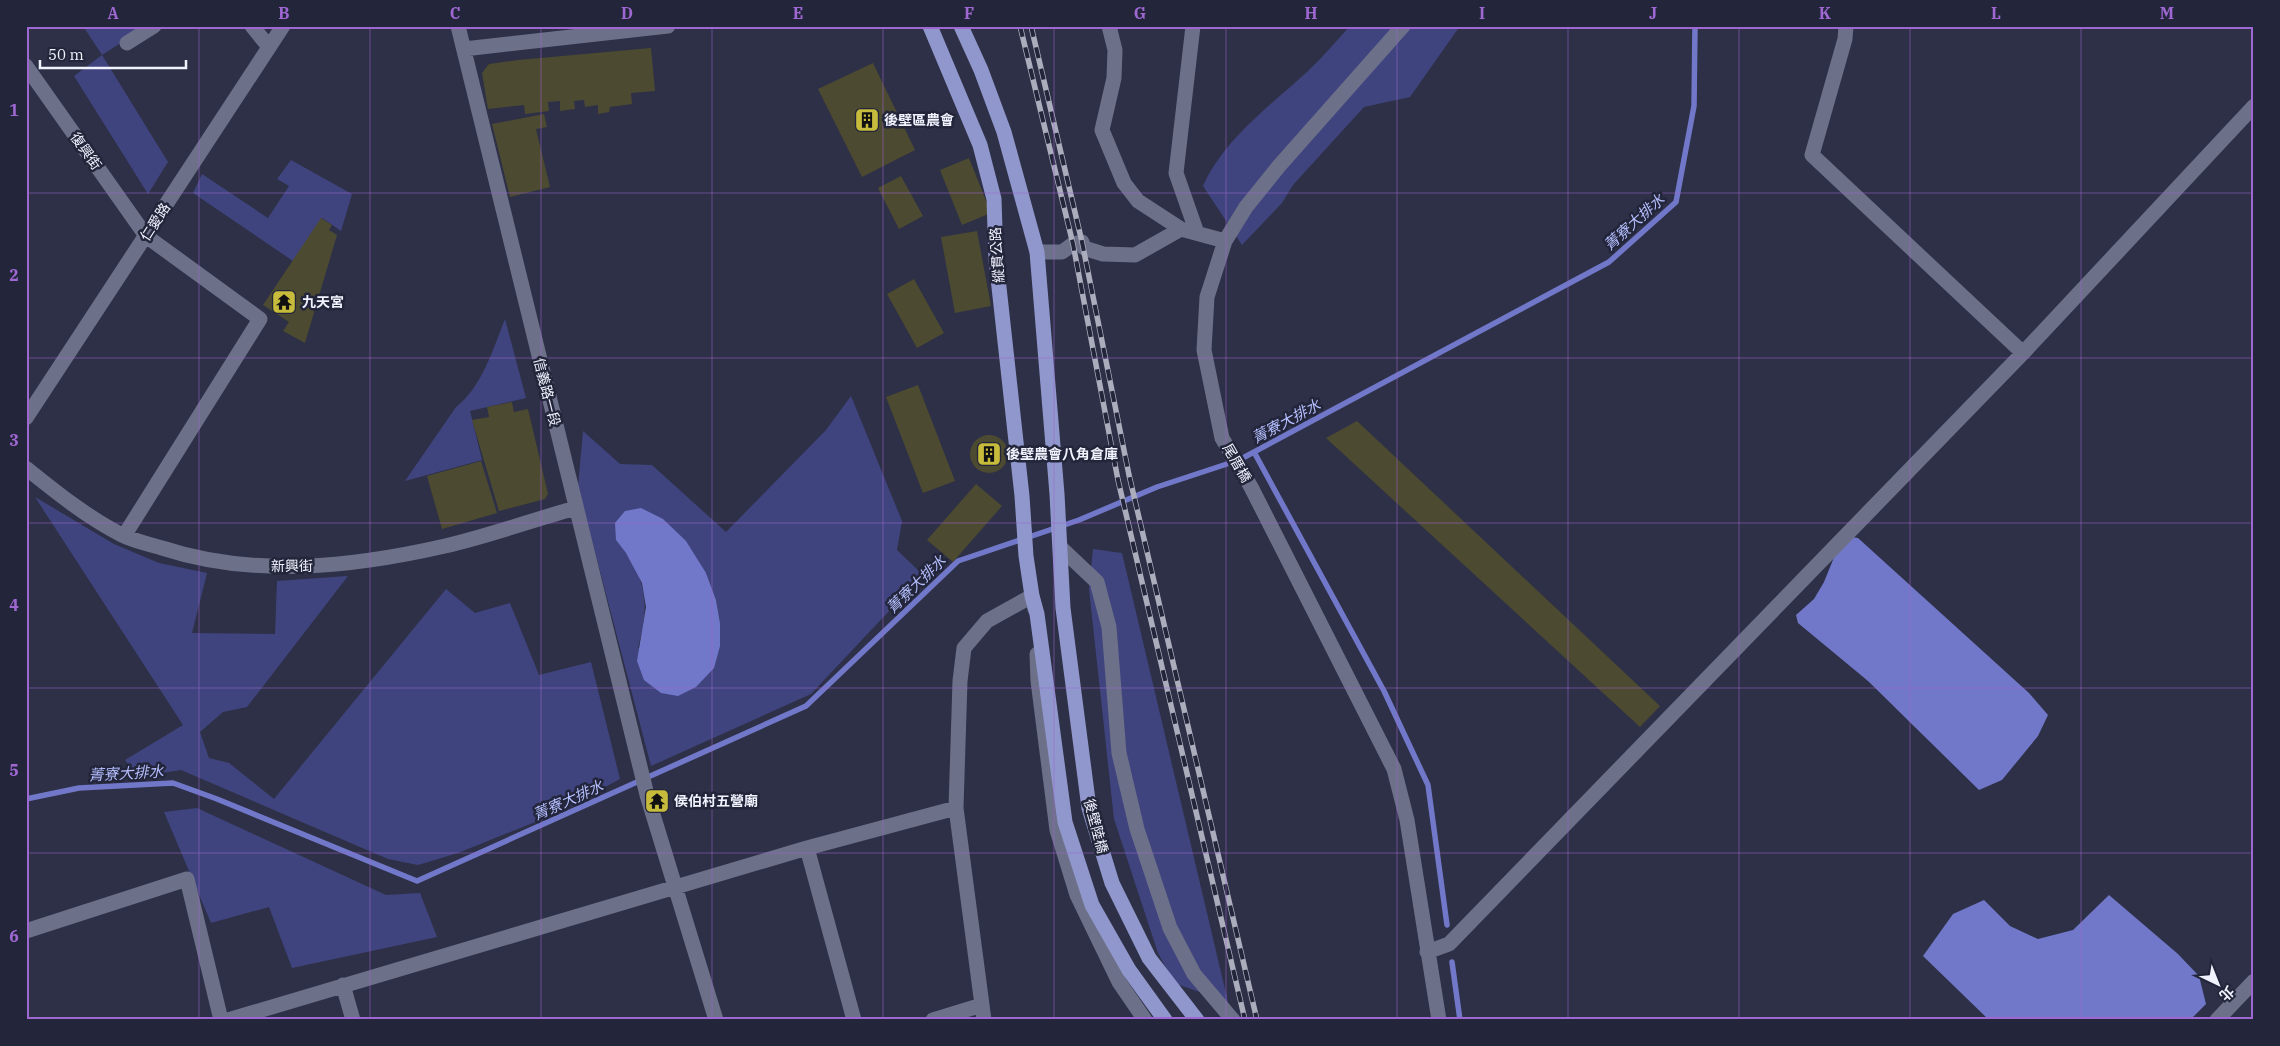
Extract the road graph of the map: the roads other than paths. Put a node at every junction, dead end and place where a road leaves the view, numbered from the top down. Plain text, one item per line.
1 (154, 26) edge
2 (252, 26) edge
3 (283, 26) edge
4 (458, 26) edge
5 (668, 26) edge
6 (930, 26) edge
7 (961, 26) edge
8 (1110, 26) edge
9 (1193, 26) edge
10 (1403, 26) edge
11 (1846, 26) edge
12 (573, 32) edge
13 (127, 43) dead end
14 (269, 47) junction
15 (464, 48) junction
16 (26, 66) edge
17 (2254, 106) edge
18 (1181, 229) junction
19 (1197, 233) junction
20 (146, 236) junction
21 (1225, 241) junction
22 (1036, 252) junction
23 (2023, 353) junction
24 (26, 418) edge
25 (26, 468) edge
26 (576, 508) junction
27 (124, 536) junction
28 (1061, 548) junction
29 (1032, 596) junction
30 (956, 808) junction
31 (807, 848) junction
32 (675, 887) junction
33 (26, 931) edge
34 (1427, 952) junction
35 (2254, 981) edge
36 (343, 985) junction
37 (983, 1012) edge
38 (221, 1020) edge
39 (228, 1020) edge
40 (353, 1020) edge
41 (716, 1020) edge
42 (854, 1020) edge
43 (933, 1020) edge
44 (1145, 1020) edge
45 (1166, 1020) edge
46 (1196, 1020) edge
47 (1234, 1020) edge
48 (1439, 1020) edge
49 (2217, 1020) edge

1 - 13 street
2 - 14 street
3 - 14 street, 仁愛路
4 - 15 street, 信義路一段
5 - 12 street
6 - 29 main road, 縱貫公路
7 - 22 main road
8 - 18 street
9 - 19 street
10 - 21 street, 尾厝橋
11 - 23 street
12 - 15 street
14 - 20 street, 仁愛路
15 - 26 street, 信義路一段
16 - 20 street, 復興街
17 - 23 street
18 - 19 street
18 - 22 street
19 - 21 street
20 - 24 street, 仁愛路
20 - 27 street, 復興街
21 - 34 street, 尾厝橋
22 - 28 main road
23 - 34 street
25 - 27 street, 新興街
26 - 27 street, 新興街
26 - 32 street, 信義路一段
28 - 46 main road, 後壁陸橋
28 - 47 street
29 - 30 street
29 - 44 street
29 - 45 main road, 後壁陸橋
30 - 31 street
30 - 37 street
31 - 32 street
31 - 42 street
32 - 36 street
32 - 41 street, 信義路一段
33 - 38 street
34 - 48 street, 尾厝橋
35 - 49 street
36 - 39 street
36 - 40 street
37 - 43 street

